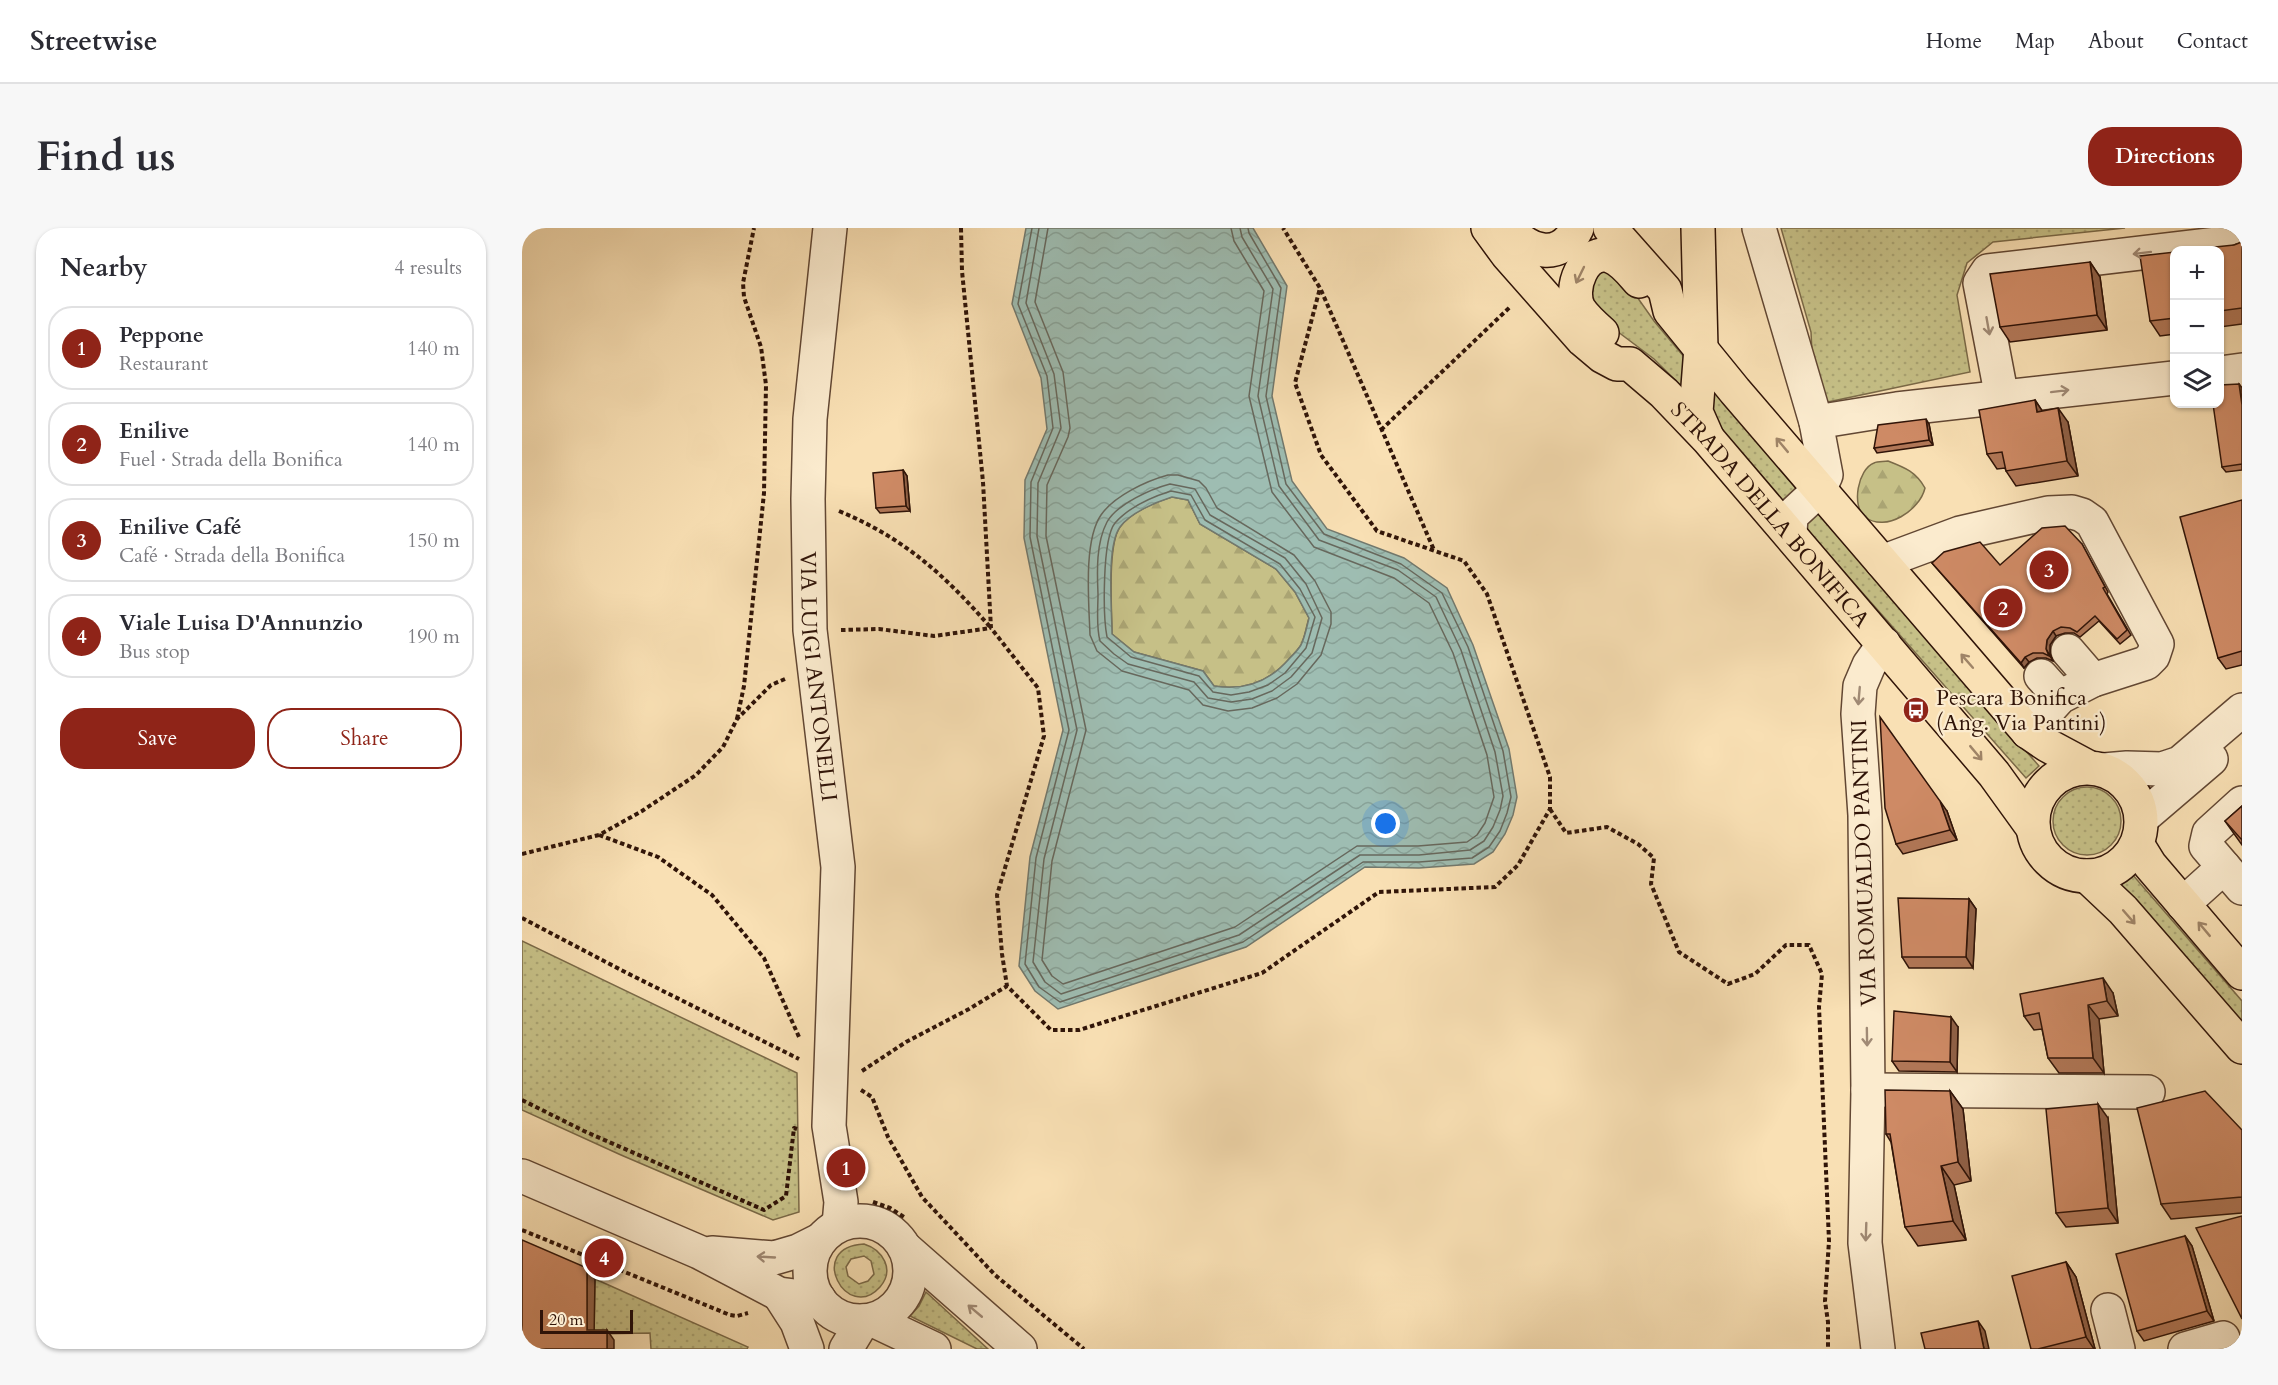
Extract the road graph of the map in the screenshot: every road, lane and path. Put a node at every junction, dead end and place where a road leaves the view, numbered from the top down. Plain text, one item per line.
1 (754, 228) edge
2 (830, 228) edge
3 (961, 228) edge
4 (1283, 228) edge
5 (1488, 228) edge
6 (1509, 228) edge
7 (1577, 228) edge
8 (1610, 228) edge
9 (1698, 228) edge
10 (1759, 228) edge
11 (2242, 241) edge
12 (1527, 278) junction
13 (1320, 288) junction
14 (1670, 311) junction
15 (1701, 348) junction
16 (1630, 364) junction
17 (2242, 370) edge
18 (2224, 372) edge
19 (2170, 379) edge
20 (2002, 398) junction
21 (1812, 410) junction
22 (1381, 431) junction
23 (1708, 439) junction
24 (764, 486) junction
25 (1819, 490) junction
26 (808, 499) junction
27 (1790, 533) junction
28 (1434, 551) junction
29 (1882, 562) junction
30 (991, 628) junction
31 (810, 630) junction
32 (1884, 644) junction
33 (2068, 651) dead end
34 (815, 666) junction
35 (2093, 680) junction
36 (2242, 710) edge
37 (737, 719) junction
38 (2242, 731) edge
39 (2028, 732) junction
40 (2096, 769) junction
41 (2242, 803) edge
42 (1550, 809) junction
43 (2033, 828) junction
44 (2140, 831) junction
45 (599, 835) junction
46 (522, 854) edge
47 (2087, 876) junction
48 (2233, 877) edge
49 (2183, 904) junction
50 (522, 918) edge
51 (2242, 974) edge
52 (1007, 986) junction
53 (801, 1042) dead end
54 (2242, 1047) edge
55 (810, 1064) dead end
56 (856, 1079) dead end
57 (1868, 1090) junction
58 (2148, 1092) dead end
59 (522, 1100) edge
60 (830, 1130) junction
61 (522, 1176) edge
62 (522, 1230) edge
63 (830, 1232) junction
64 (906, 1249) junction
65 (699, 1252) junction
66 (768, 1301) junction
67 (823, 1304) junction
68 (2108, 1310) dead end
69 (868, 1320) junction
70 (2223, 1338) dead end
71 (807, 1349) edge
72 (814, 1349) edge
73 (846, 1349) edge
74 (934, 1349) edge
75 (1020, 1349) edge
76 (1084, 1349) edge
77 (1828, 1349) edge
78 (1878, 1349) edge
79 (2118, 1349) edge
80 (2185, 1349) edge

1 - 24 path
2 - 26 street, VIA LUIGI ANTONELLI
3 - 30 path
4 - 13 path
5 - 12 main road, STRADA DELLA BONIFICA
6 - 7 main road
8 - 14 main road
9 - 15 main road
10 - 21 street
11 -> 20 street
12 - 16 main road, STRADA DELLA BONIFICA
12 - 22 path
13 - 22 path
13 - 28 path
14 - 15 main road
14 -> 16 main road
15 - 23 main road
25 -> 15 main road
16 - 23 main road, STRADA DELLA BONIFICA
17 - 18 street
20 -> 19 street
20 - 21 street
21 - 25 street
22 - 28 path
23 - 27 main road, STRADA DELLA BONIFICA
24 - 26 path
24 - 37 path
25 - 27 street
25 - 29 main road
26 - 30 path
26 - 31 street, VIA LUIGI ANTONELLI
27 - 32 main road, STRADA DELLA BONIFICA
28 - 42 path
29 - 35 street
39 -> 29 main road
30 - 31 path
30 - 52 path
31 - 34 street, VIA LUIGI ANTONELLI
32 -> 43 main road, STRADA DELLA BONIFICA
32 -> 57 street, VIA ROMUALDO PANTINI
33 - 35 street
34 - 37 path
34 - 60 street, VIA LUIGI ANTONELLI
35 - 39 street
36 - 40 street
37 - 45 path
38 - 44 street
39 - 40 main road
40 - 43 main road
40 - 44 main road
41 - 48 street
42 - 52 path
42 - 77 path
43 - 47 main road
44 - 47 main road
44 - 49 main road
45 - 46 path
45 - 53 path
47 -> 54 main road
48 - 49 street
51 -> 49 main road
50 - 55 path
52 - 56 path
57 - 58 street
57 -> 78 street, VIA ROMUALDO PANTINI
59 - 60 path
60 - 63 street, VIA LUIGI ANTONELLI
60 - 76 path
61 - 65 street
62 - 66 path
63 - 64 street
63 -> 65 street
63 - 67 street
64 - 69 street
75 -> 64 street
65 - 66 street
66 - 67 street
66 - 71 street
67 - 69 street
67 - 72 street
68 - 79 street
69 - 73 street
69 - 74 street
70 - 80 street

